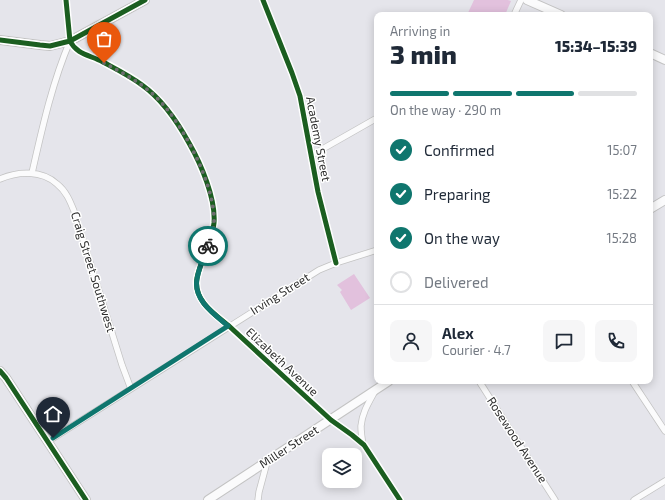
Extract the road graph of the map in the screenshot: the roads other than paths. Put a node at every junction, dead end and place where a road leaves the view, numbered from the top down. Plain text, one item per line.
1 (66, 0) edge
2 (145, 0) edge
3 (262, 0) edge
4 (522, 0) edge
5 (527, 0) edge
6 (516, 12) edge
7 (554, 12) edge
8 (105, 22) junction
9 (0, 40) edge
10 (70, 41) junction
11 (653, 54) edge
12 (665, 60) edge
13 (104, 63) junction
14 (374, 120) edge
15 (312, 155) junction
16 (32, 173) junction
17 (0, 179) edge
18 (665, 200) edge
19 (653, 207) edge
20 (374, 251) edge
21 (336, 263) junction
22 (228, 326) junction
23 (0, 371) edge
24 (3, 380) edge
25 (385, 384) edge
26 (481, 384) edge
27 (634, 384) edge
28 (131, 389) junction
29 (376, 390) junction
30 (330, 420) junction
31 (665, 431) edge
32 (47, 442) junction
33 (364, 445) junction
34 (267, 461) junction
35 (665, 481) edge
36 (86, 500) edge
37 (208, 500) edge
38 (258, 500) edge
39 (400, 500) edge
40 (555, 500) edge
41 (634, 500) edge

1 - 10 street
2 - 8 main road
3 - 15 street, Academy Street
4 - 6 street
5 - 7 main road
8 - 10 main road
8 - 13 street
9 - 10 main road
10 - 13 street, Elizabeth Avenue
10 - 16 street
11 - 12 main road
13 - 22 street, Elizabeth Avenue
14 - 15 street
15 - 21 street, Academy Street
16 - 17 street, Craig Street Southwest
16 - 28 street, Craig Street Southwest
18 - 19 main road
20 - 21 street, Irving Street
21 - 22 street, Irving Street
22 - 28 street, Irving Street
22 - 30 street, Elizabeth Avenue
23 - 24 main road
24 - 32 main road
25 - 29 main road, Miller Street
26 - 40 street, Rosewood Avenue
27 - 31 street
28 - 32 street, Irving Street
29 - 30 main road, Miller Street
29 - 33 street, Elizabeth Avenue
30 - 33 street, Elizabeth Avenue
30 - 34 main road, Miller Street
32 - 36 main road
33 - 39 street, Elizabeth Avenue
34 - 37 main road, Miller Street
34 - 38 street
35 - 41 street

